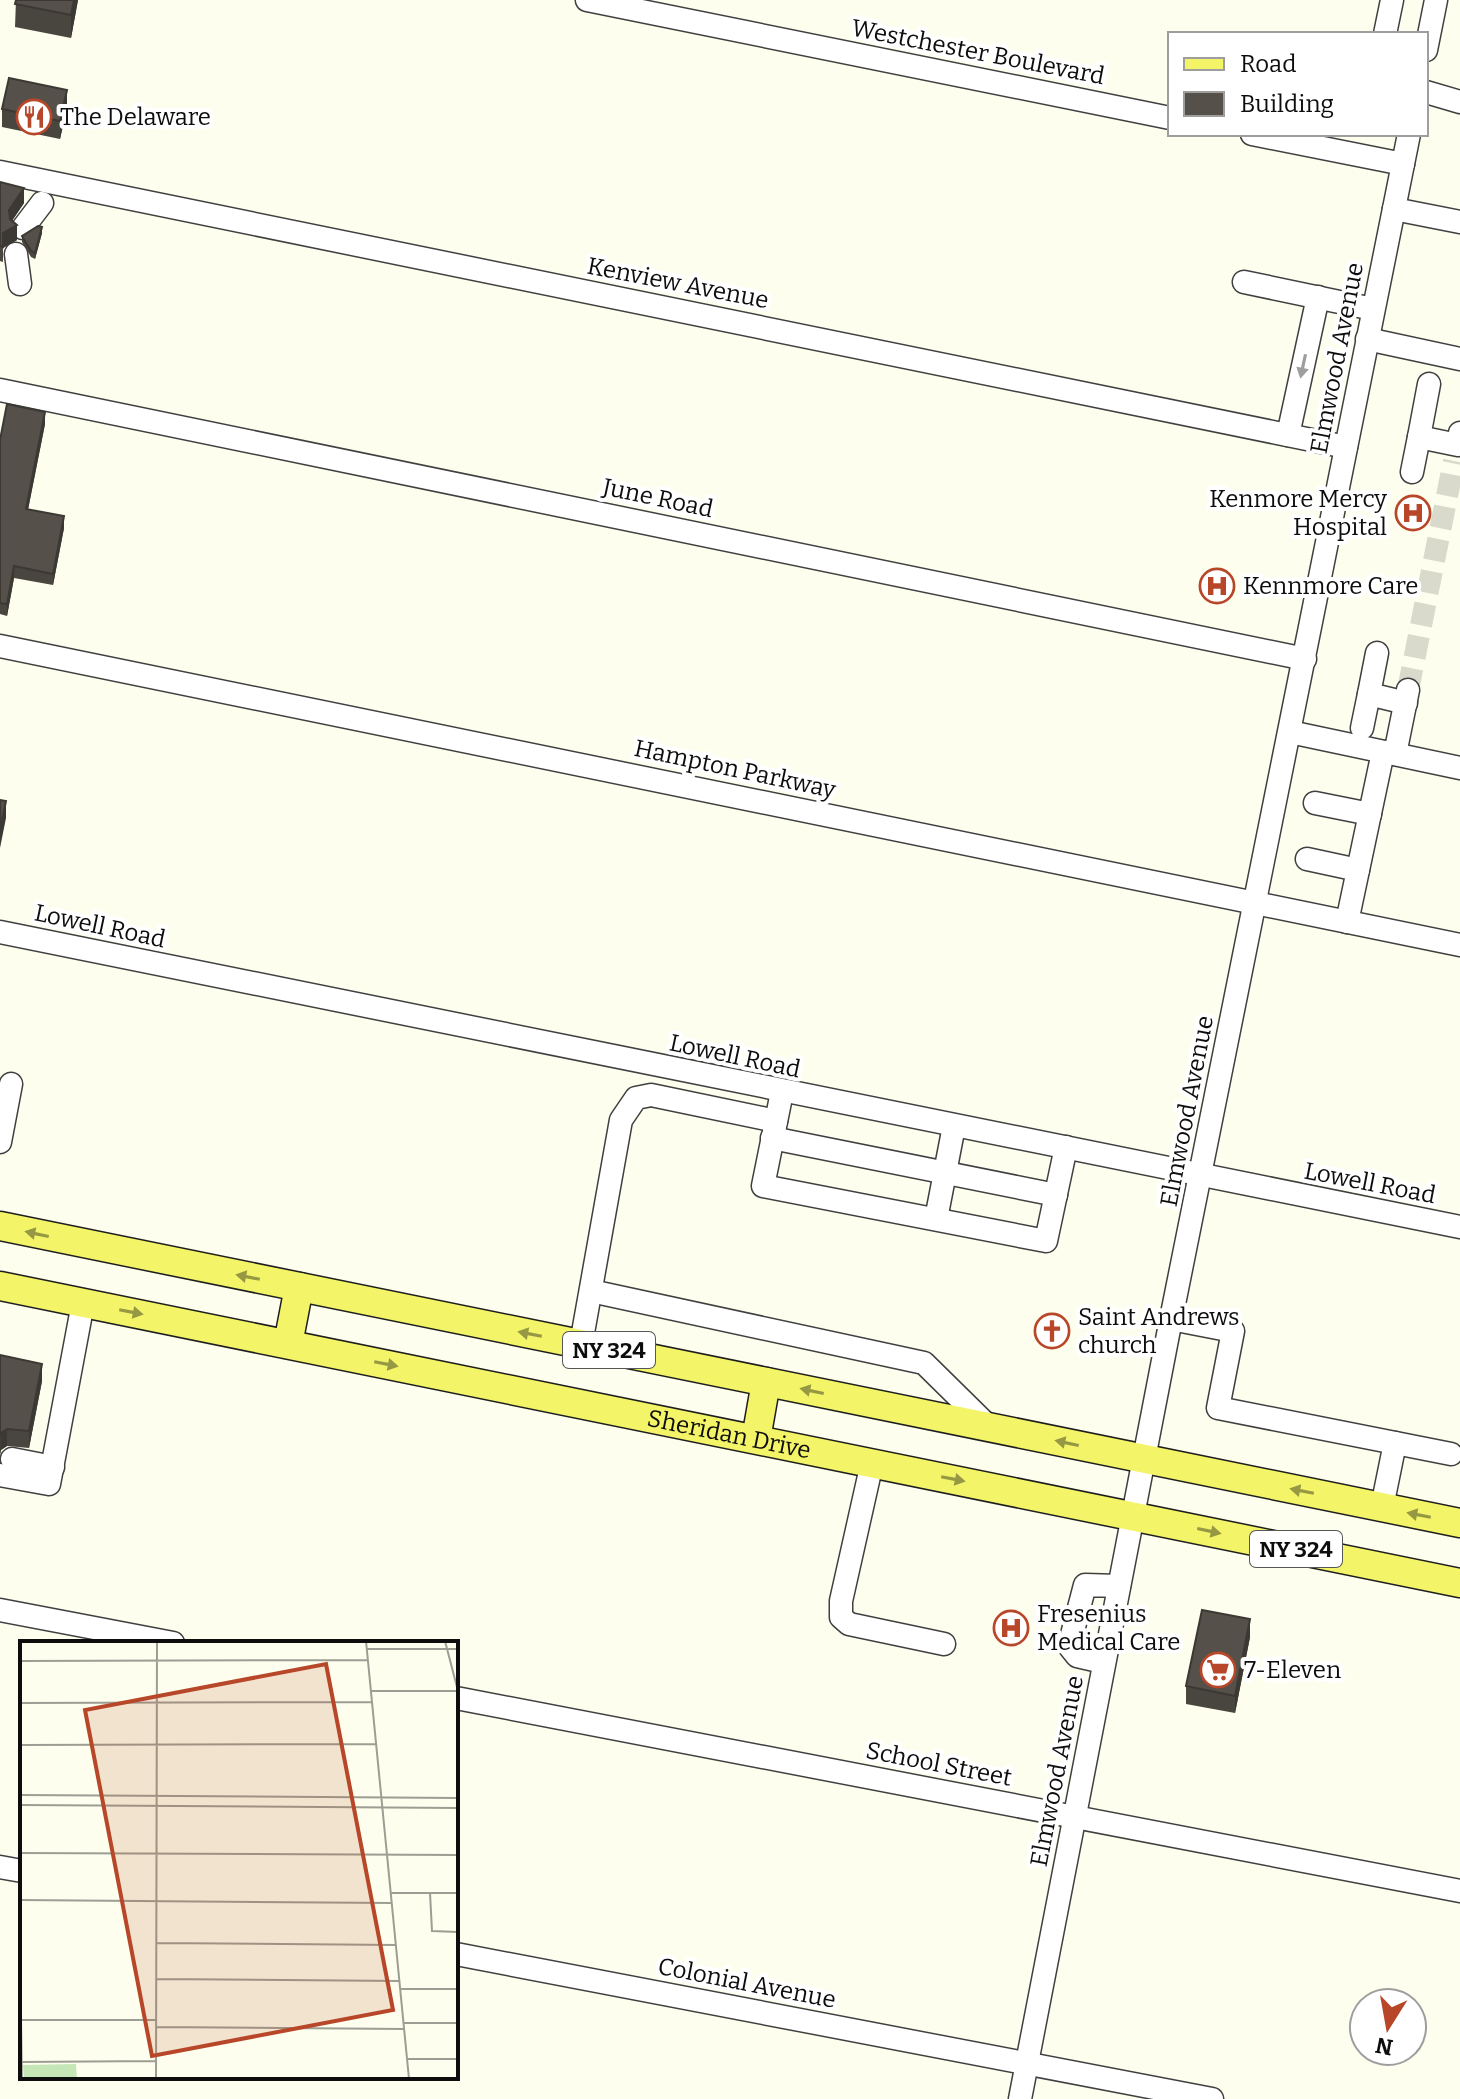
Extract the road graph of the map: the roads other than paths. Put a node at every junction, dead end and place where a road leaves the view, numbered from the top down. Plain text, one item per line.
1 (587, 0) edge
2 (1392, 0) edge
3 (1436, 0) edge
4 (1385, 32) edge
5 (1428, 40) edge
6 (1428, 93) edge
7 (1460, 102) edge
8 (1168, 118) edge
9 (1262, 136) edge
10 (1409, 136) edge
11 (1403, 164) junction
12 (0, 172) edge
13 (42, 203) dead end
14 (1394, 209) junction
15 (1455, 214) edge
16 (31, 230) edge
17 (24, 256) dead end
18 (1244, 282) dead end
19 (20, 284) dead end
20 (1318, 297) junction
21 (1373, 309) junction
22 (1367, 339) junction
23 (1460, 359) edge
24 (1429, 384) dead end
25 (0, 390) edge
26 (1288, 435) junction
27 (1419, 437) junction
28 (1346, 447) junction
29 (1457, 447) edge
30 (1412, 472) dead end
31 (0, 646) edge
32 (1377, 653) dead end
33 (1305, 659) junction
34 (1369, 694) junction
35 (1362, 728) dead end
36 (1290, 732) junction
37 (1389, 753) junction
38 (1460, 768) edge
39 (1315, 803) dead end
40 (1370, 814) junction
41 (1307, 859) dead end
42 (1358, 870) junction
43 (1255, 903) junction
44 (1347, 922) junction
45 (0, 932) edge
46 (1460, 945) edge
47 (11, 1084) dead end
48 (782, 1092) junction
49 (954, 1126) junction
50 (774, 1130) junction
51 (0, 1142) edge
52 (1066, 1147) junction
53 (945, 1173) junction
54 (1200, 1175) junction
55 (1056, 1195) junction
56 (936, 1219) junction
57 (0, 1226) edge
58 (1460, 1227) edge
59 (0, 1286) edge
60 (299, 1287) junction
61 (591, 1291) junction
62 (83, 1303) junction
63 (1171, 1319) junction
64 (288, 1344) junction
65 (581, 1344) junction
66 (766, 1382) junction
67 (990, 1428) junction
68 (756, 1439) junction
69 (1395, 1443) junction
70 (1451, 1454) dead end
71 (1143, 1459) junction
72 (872, 1463) junction
73 (4, 1466) edge
74 (1382, 1507) junction
75 (1132, 1516) junction
76 (1460, 1523) edge
77 (1460, 1583) edge
78 (1119, 1586) junction
79 (0, 1610) edge
80 (163, 1641) edge
81 (944, 1644) dead end
82 (1103, 1662) junction
83 (458, 1698) edge
84 (1075, 1817) junction
85 (0, 1867) edge
86 (20, 1871) edge
87 (1460, 1891) edge
88 (458, 1954) edge
89 (1027, 2064) junction
90 (1020, 2099) edge
91 (1212, 2099) edge

1 - 8 street, Westchester Boulevard
2 - 4 street
3 - 5 street
6 - 7 street
9 - 11 street
10 - 11 street, Elmwood Avenue
11 - 14 street, Elmwood Avenue
12 - 26 street, Kenview Avenue
13 - 16 street
14 - 15 street
14 - 21 street, Elmwood Avenue
17 - 19 street
18 - 20 street
20 - 21 street
20 -> 26 street
21 - 22 street, Elmwood Avenue
22 - 23 street
22 - 28 street, Elmwood Avenue
24 - 27 street
25 - 33 street, June Road
26 - 28 street, Kenview Avenue
27 - 29 street
27 - 30 street
28 - 33 street, Elmwood Avenue
31 - 43 street, Hampton Parkway
32 - 34 street
33 - 36 street, Elmwood Avenue
34 - 35 street
34 - 37 street
36 - 37 street
36 - 43 street, Elmwood Avenue
37 - 38 street
37 - 40 street
39 - 40 street
40 - 42 street
41 - 42 street
42 - 44 street
43 - 44 street, Hampton Parkway
43 - 54 street, Elmwood Avenue
44 - 46 street, Hampton Parkway
45 - 48 street, Lowell Road
47 - 51 street
48 - 49 street, Lowell Road
48 - 50 street
49 - 52 street, Lowell Road
49 - 53 street
50 - 53 street
50 - 56 street
50 - 61 street
52 - 54 street, Lowell Road
52 - 55 street
53 - 55 street
53 - 56 street
54 - 58 street, Lowell Road
54 - 63 street, Elmwood Avenue
55 - 56 street
60 -> 57 main road, NY 324
59 - 62 main road, Sheridan Drive / NY 324
60 - 64 main road
65 -> 60 main road, NY 324
61 - 65 street
61 - 67 street
62 -> 64 main road, Sheridan Drive / NY 324
62 - 73 street
63 - 69 street
63 - 71 street, Elmwood Avenue
64 -> 68 main road, Sheridan Drive / NY 324
65 - 66 main road, NY 324
67 -> 66 main road, NY 324
66 - 68 main road
71 -> 67 main road, NY 324
68 - 72 main road, Sheridan Drive / NY 324
69 - 70 street
69 - 74 street
74 -> 71 main road, NY 324
71 - 75 street, Elmwood Avenue
72 -> 75 main road, Sheridan Drive / NY 324
72 - 81 street
76 -> 74 main road, NY 324
75 -> 77 main road, Sheridan Drive / NY 324
75 - 78 street, Elmwood Avenue
78 - 82 street, Elmwood Avenue
78 - 82 street
79 - 80 street
82 - 84 street, Elmwood Avenue
83 - 84 street, School Street
84 - 87 street, School Street
84 - 89 street, Elmwood Avenue
85 - 86 street
88 - 89 street, Colonial Avenue
89 - 90 street, Elmwood Avenue
89 - 91 street, Colonial Avenue

